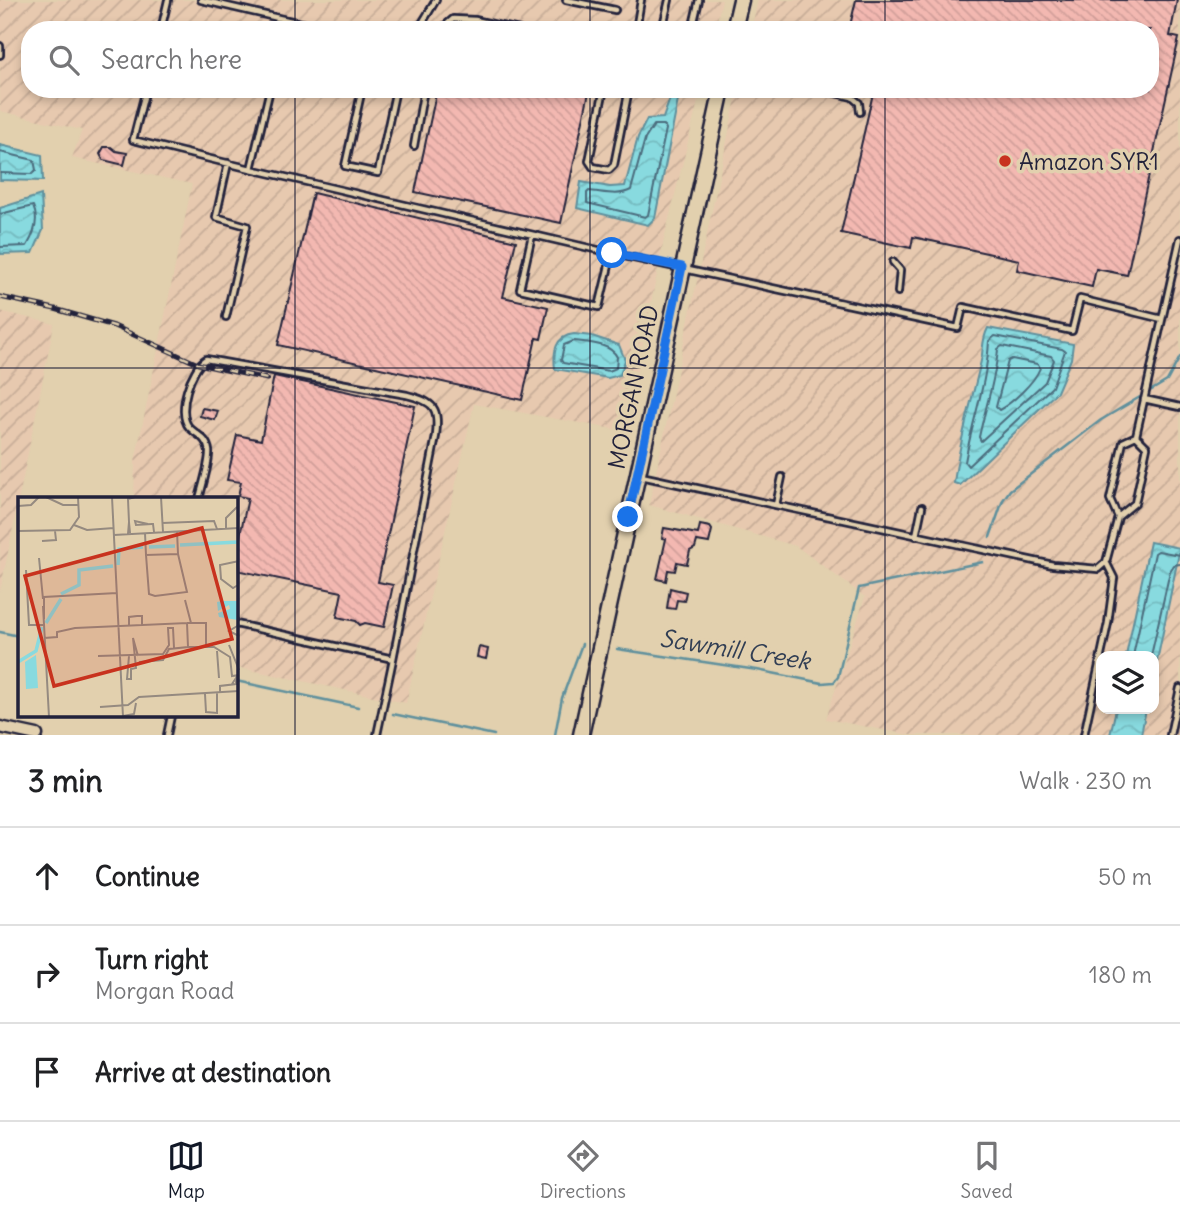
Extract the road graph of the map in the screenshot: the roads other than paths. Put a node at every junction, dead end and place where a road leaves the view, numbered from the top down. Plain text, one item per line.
1 (168, 0) edge
2 (201, 0) edge
3 (436, 0) edge
4 (566, 0) edge
5 (641, 0) edge
6 (669, 0) edge
7 (699, 0) edge
8 (741, 0) edge
9 (615, 10) dead end
10 (287, 20) joint
11 (475, 20) joint
12 (163, 21) edge
13 (292, 21) edge
14 (423, 21) edge
15 (451, 21) edge
16 (478, 21) edge
17 (638, 21) edge
18 (664, 21) edge
19 (694, 21) edge
20 (736, 21) edge
21 (0, 46) edge
22 (0, 55) edge
23 (144, 98) edge
24 (268, 98) edge
25 (360, 98) edge
26 (395, 98) edge
27 (422, 98) edge
28 (602, 98) edge
29 (627, 98) edge
30 (720, 98) edge
31 (853, 98) edge
32 (860, 112) dead end
33 (414, 146) dead end
34 (228, 163) junction
35 (251, 169) junction
36 (532, 235) junction
37 (1180, 239) edge
38 (612, 253) junction
39 (893, 262) dead end
40 (682, 267) junction
41 (898, 292) dead end
42 (226, 317) dead end
43 (1162, 319) junction
44 (1144, 399) junction
45 (1180, 407) edge
46 (1136, 436) junction
47 (637, 475) junction
48 (782, 477) dead end
49 (199, 497) edge
50 (776, 505) junction
51 (922, 507) dead end
52 (1118, 517) junction
53 (916, 536) junction
54 (1106, 562) junction
55 (238, 624) edge
56 (393, 659) junction
57 (1180, 688) edge
58 (0, 727) edge
59 (37, 735) edge
60 (377, 735) edge
61 (581, 735) edge
62 (1084, 735) edge
63 (1170, 735) edge

1 - 12 lane
2 - 10 lane
3 - 14 lane
4 - 9 lane
5 - 17 lane
6 - 18 lane
7 - 19 lane
8 - 20 street
10 - 13 lane
11 - 15 lane
11 - 16 lane
21 - 22 lane
23 - 34 lane
24 - 35 lane
25 - 26 lane
27 - 33 lane
28 - 29 lane
30 - 40 street, MORGAN ROAD
31 - 32 lane
34 - 35 lane
34 - 42 lane
35 - 36 lane
36 - 38 lane
36 - 38 lane
37 - 43 lane
38 - 40 lane
39 - 41 lane
40 - 43 lane
40 - 47 street, MORGAN ROAD
43 - 44 lane
44 - 45 lane
44 - 46 lane
46 - 52 lane
46 - 52 lane
47 - 50 lane
47 - 61 street, MORGAN ROAD
48 - 50 lane
49 - 56 lane
50 - 53 lane
51 - 53 lane
52 - 54 lane
53 - 54 lane
54 - 62 lane
55 - 56 lane
56 - 60 lane
57 - 63 lane
58 - 59 street

